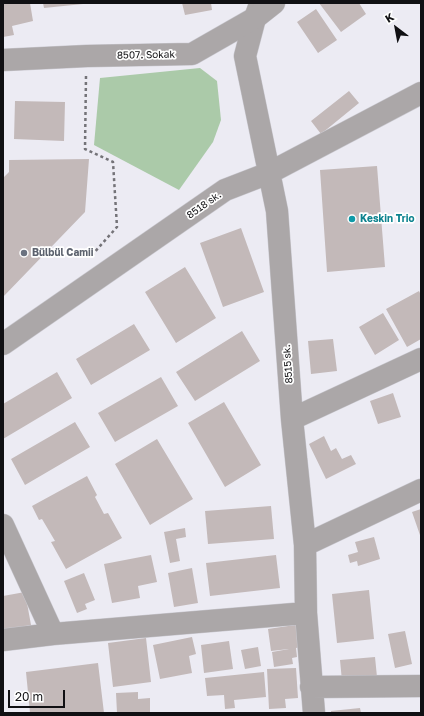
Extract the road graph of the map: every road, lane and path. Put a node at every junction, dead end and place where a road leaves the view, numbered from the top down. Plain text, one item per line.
1 (274, 3) edge
2 (258, 11) edge
3 (87, 56) junction
4 (3, 60) edge
5 (421, 93) edge
6 (269, 173) junction
7 (91, 257) dead end
8 (3, 344) edge
9 (421, 359) edge
10 (292, 419) junction
11 (421, 490) edge
12 (3, 525) edge
13 (305, 545) junction
14 (306, 613) junction
15 (54, 634) junction
16 (3, 640) edge
17 (421, 686) edge
18 (312, 687) junction
19 (307, 712) edge

1 - 2 street, 8507. Sokak
2 - 3 street, 8507. Sokak
2 - 6 street, 8515 sk.
3 - 4 street, 8507. Sokak
3 - 7 path
5 - 6 street, 8518 sk.
6 - 8 street, 8518 sk.
6 - 10 street, 8515 sk.
9 - 10 street
10 - 13 street, 8515 sk.
11 - 13 street
12 - 15 street
13 - 14 street, 8515 sk.
14 - 15 street
14 - 18 street, 8515 sk.
15 - 16 street
17 - 18 street
18 - 19 street, 8515 sk.

